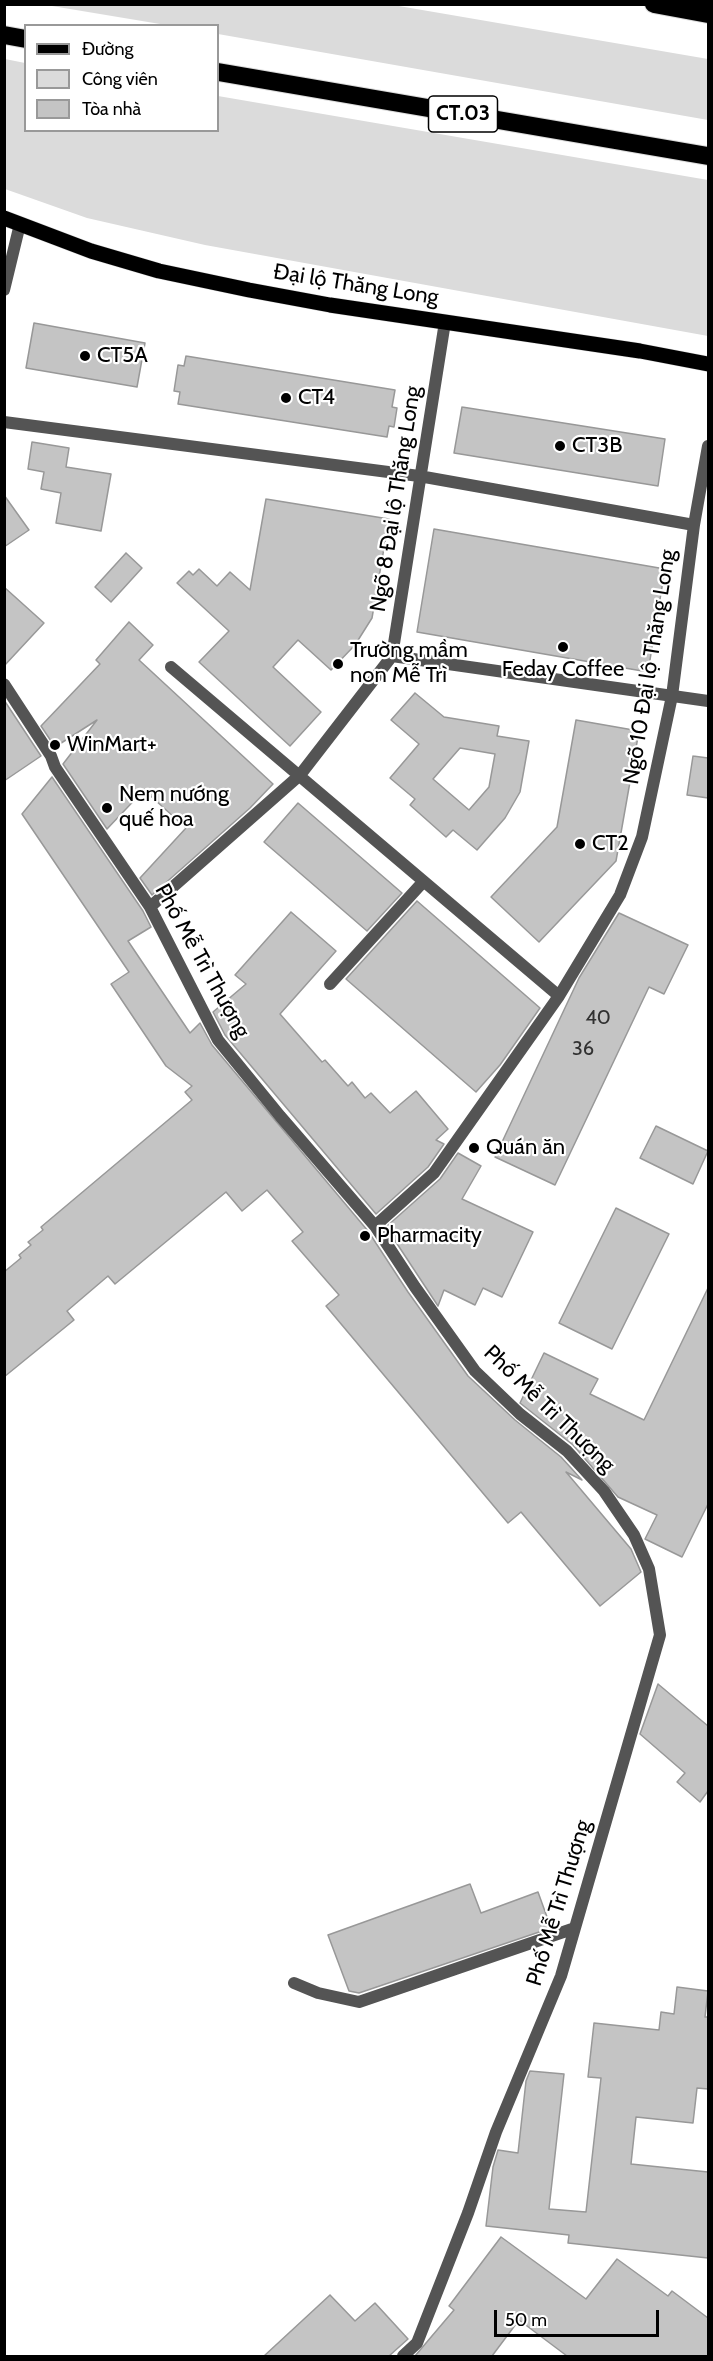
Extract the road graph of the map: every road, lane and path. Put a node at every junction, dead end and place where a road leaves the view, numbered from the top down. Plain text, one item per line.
1 (654, 4) edge
2 (708, 14) edge
3 (4, 35) edge
4 (24, 39) edge
5 (219, 72) edge
6 (708, 156) edge
7 (4, 218) edge
8 (20, 224) junction
9 (4, 290) edge
10 (444, 322) junction
11 (708, 364) edge
12 (4, 422) edge
13 (708, 446) edge
14 (419, 476) junction
15 (694, 525) junction
16 (392, 656) junction
17 (171, 667) dead end
18 (4, 684) edge
19 (672, 696) junction
20 (708, 701) edge
21 (300, 775) junction
22 (423, 882) junction
23 (150, 907) junction
24 (330, 984) dead end
25 (559, 996) junction
26 (375, 1226) junction
27 (575, 1928) junction
28 (294, 1983) dead end
29 (403, 2356) edge

1 - 2 highway
3 - 4 highway
5 - 6 highway, CT.03
7 - 8 main road, Đại lộ Thăng Long
8 - 9 street
8 - 10 main road, Đại lộ Thăng Long
10 - 11 main road, Đại lộ Thăng Long
10 - 14 street, Ngõ 8 Đại lộ Thăng Long
12 - 14 street
13 - 15 street, Ngõ 10 Đại lộ Thăng Long
14 - 15 street
14 - 16 street, Ngõ 8 Đại lộ Thăng Long
15 - 19 street, Ngõ 10 Đại lộ Thăng Long
16 - 19 street
16 - 21 street, Ngõ 8 Đại lộ Thăng Long
17 - 21 street
18 - 23 street, Phố Mễ Trì Thượng
19 - 20 street
19 - 25 street, Ngõ 10 Đại lộ Thăng Long
21 - 22 street
21 - 23 street, Ngõ 8 Đại lộ Thăng Long
22 - 24 street
22 - 25 street
23 - 26 street, Phố Mễ Trì Thượng
25 - 26 street, Ngõ 10 Đại lộ Thăng Long
26 - 27 street, Phố Mễ Trì Thượng
27 - 28 street
27 - 29 street, Phố Mễ Trì Thượng

